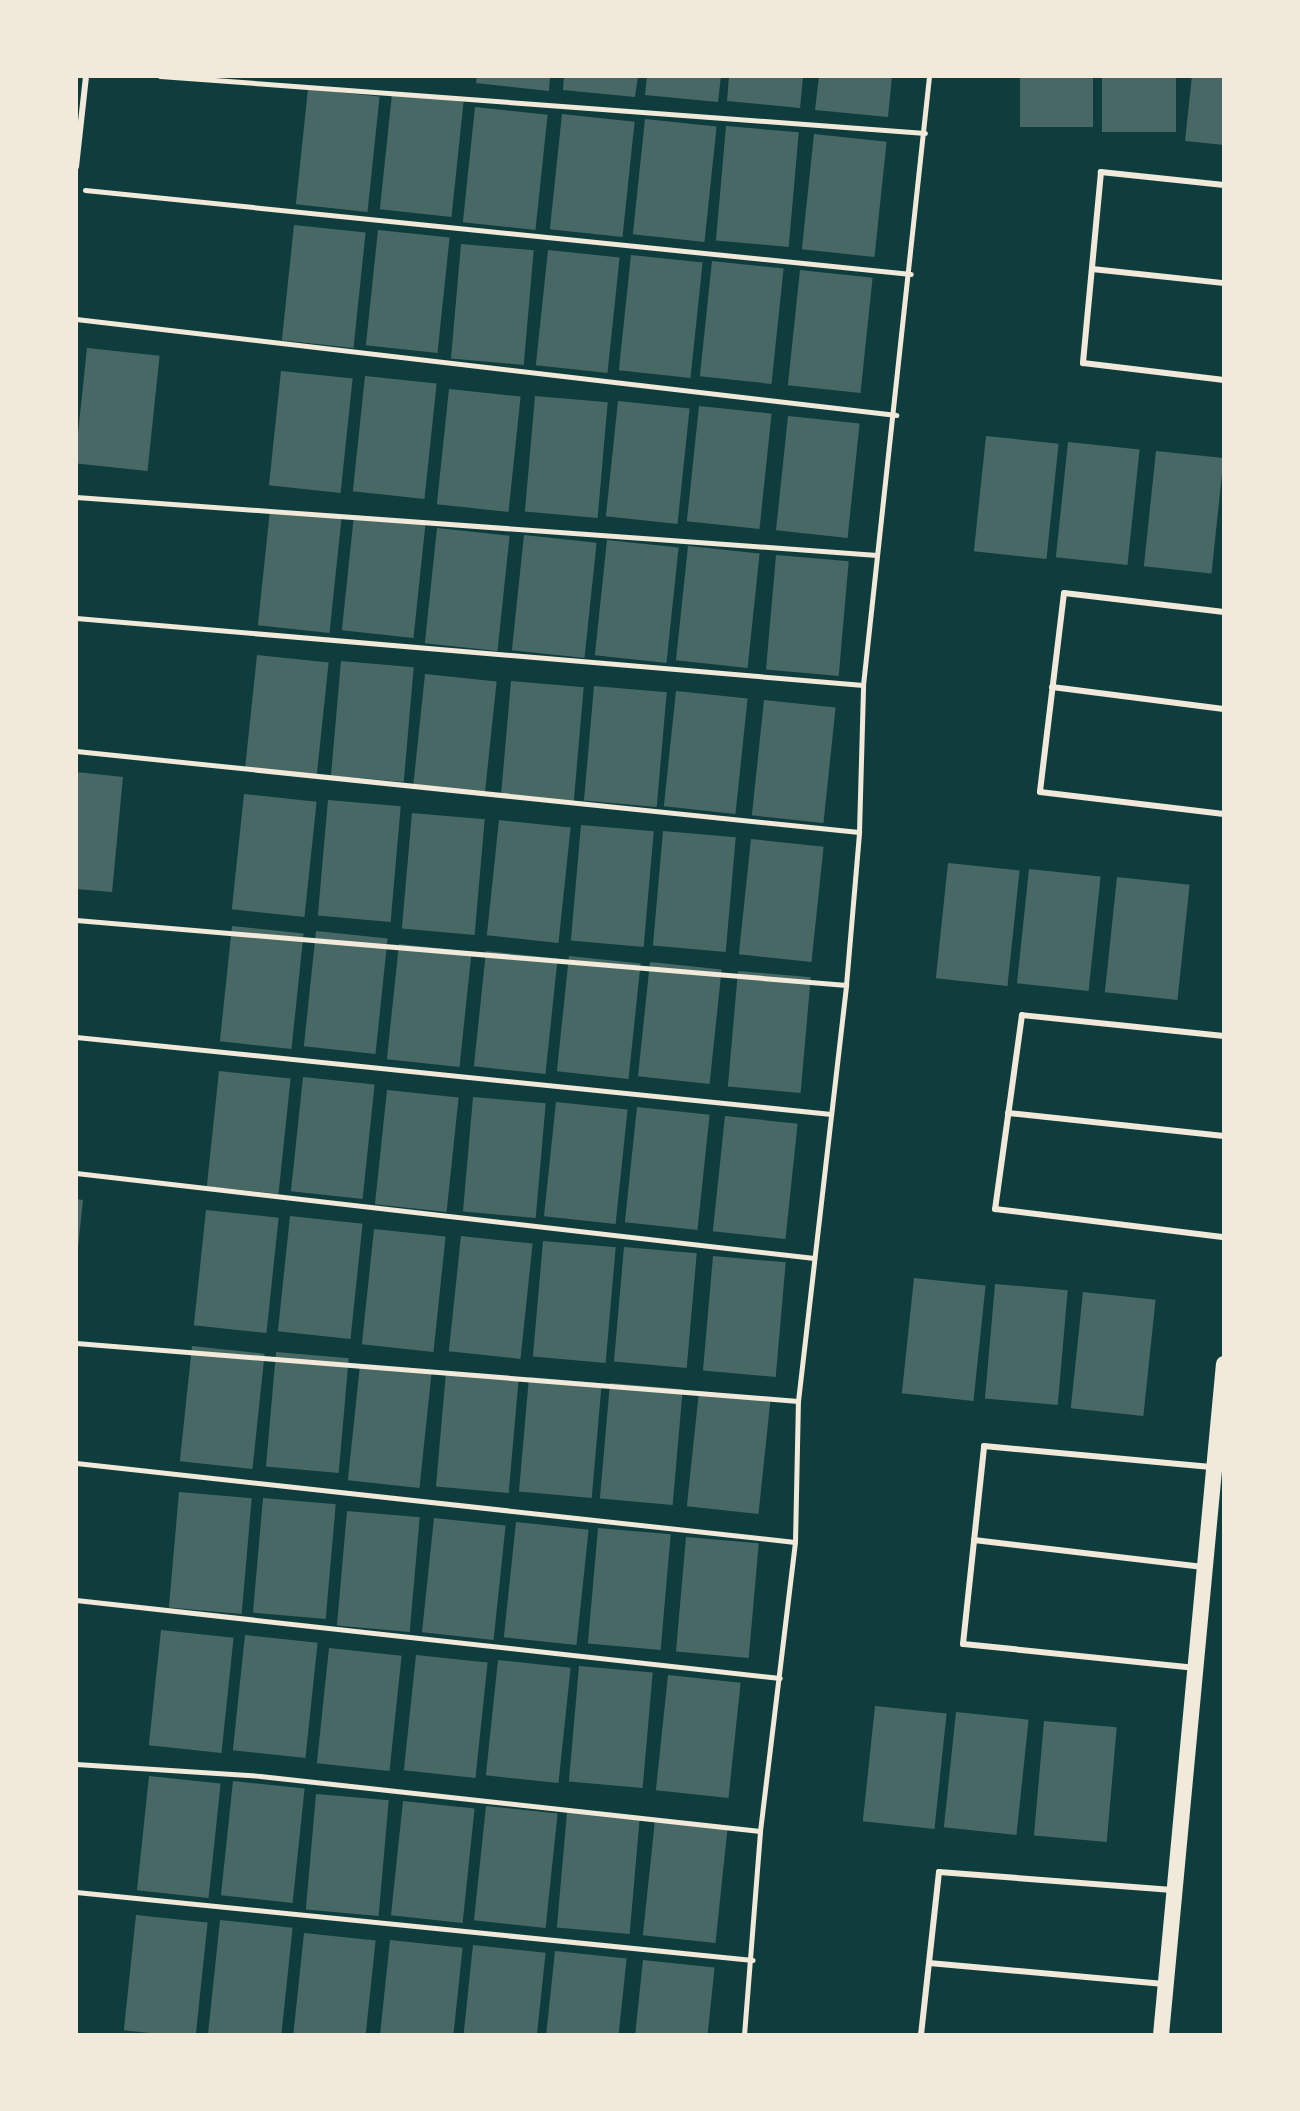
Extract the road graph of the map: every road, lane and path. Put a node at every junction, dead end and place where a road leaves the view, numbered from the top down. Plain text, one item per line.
1 (86, 76) edge
2 (160, 76) edge
3 (929, 76) edge
4 (925, 133) junction
5 (76, 167) edge
6 (1224, 185) edge
7 (76, 189) edge
8 (1092, 269) junction
9 (911, 274) junction
10 (1224, 283) edge
11 (76, 319) edge
12 (1224, 380) edge
13 (896, 415) junction
14 (76, 497) edge
15 (877, 555) junction
16 (1224, 612) edge
17 (76, 618) edge
18 (863, 685) junction
19 (1052, 687) junction
20 (1224, 709) edge
21 (76, 751) edge
22 (1224, 814) edge
23 (859, 832) junction
24 (76, 920) edge
25 (846, 985) junction
26 (1224, 1036) edge
27 (76, 1037) edge
28 (1008, 1113) junction
29 (831, 1114) junction
30 (1224, 1136) edge
31 (76, 1173) edge
32 (1224, 1237) edge
33 (814, 1258) junction
34 (76, 1343) edge
35 (1224, 1364) edge
36 (798, 1401) junction
37 (76, 1463) edge
38 (1214, 1467) junction
39 (974, 1540) junction
40 (795, 1542) junction
41 (1205, 1567) junction
42 (76, 1600) edge
43 (1196, 1668) junction
44 (780, 1678) junction
45 (76, 1764) edge
46 (760, 1831) junction
47 (1175, 1890) junction
48 (76, 1892) edge
49 (753, 1960) junction
50 (929, 1963) junction
51 (1166, 1984) junction
52 (744, 2035) edge
53 (921, 2035) edge
54 (1161, 2035) edge

1 - 5 lane
2 - 4 path
3 - 4 path
4 - 9 path
6 - 8 lane
7 - 9 path
8 - 10 lane
8 - 12 lane
9 - 13 path
11 - 13 path
13 - 15 path
14 - 15 path
15 - 18 path
16 - 19 lane
17 - 18 path
18 - 23 path
19 - 20 lane
19 - 22 lane
21 - 23 path
23 - 25 path
24 - 25 path
25 - 29 path
26 - 28 lane
27 - 29 path
28 - 30 lane
28 - 32 lane
29 - 33 path
31 - 33 path
33 - 36 path
34 - 36 path
35 - 38 main road
36 - 40 path
37 - 40 path
38 - 39 lane
38 - 41 main road
39 - 41 lane
39 - 43 lane
40 - 44 path
41 - 43 main road
42 - 44 path
43 - 47 main road
44 - 46 path
45 - 46 path
46 - 49 path
47 - 50 lane
47 - 51 main road
48 - 49 path
49 - 52 path
50 - 51 lane
50 - 53 lane
51 - 54 main road

